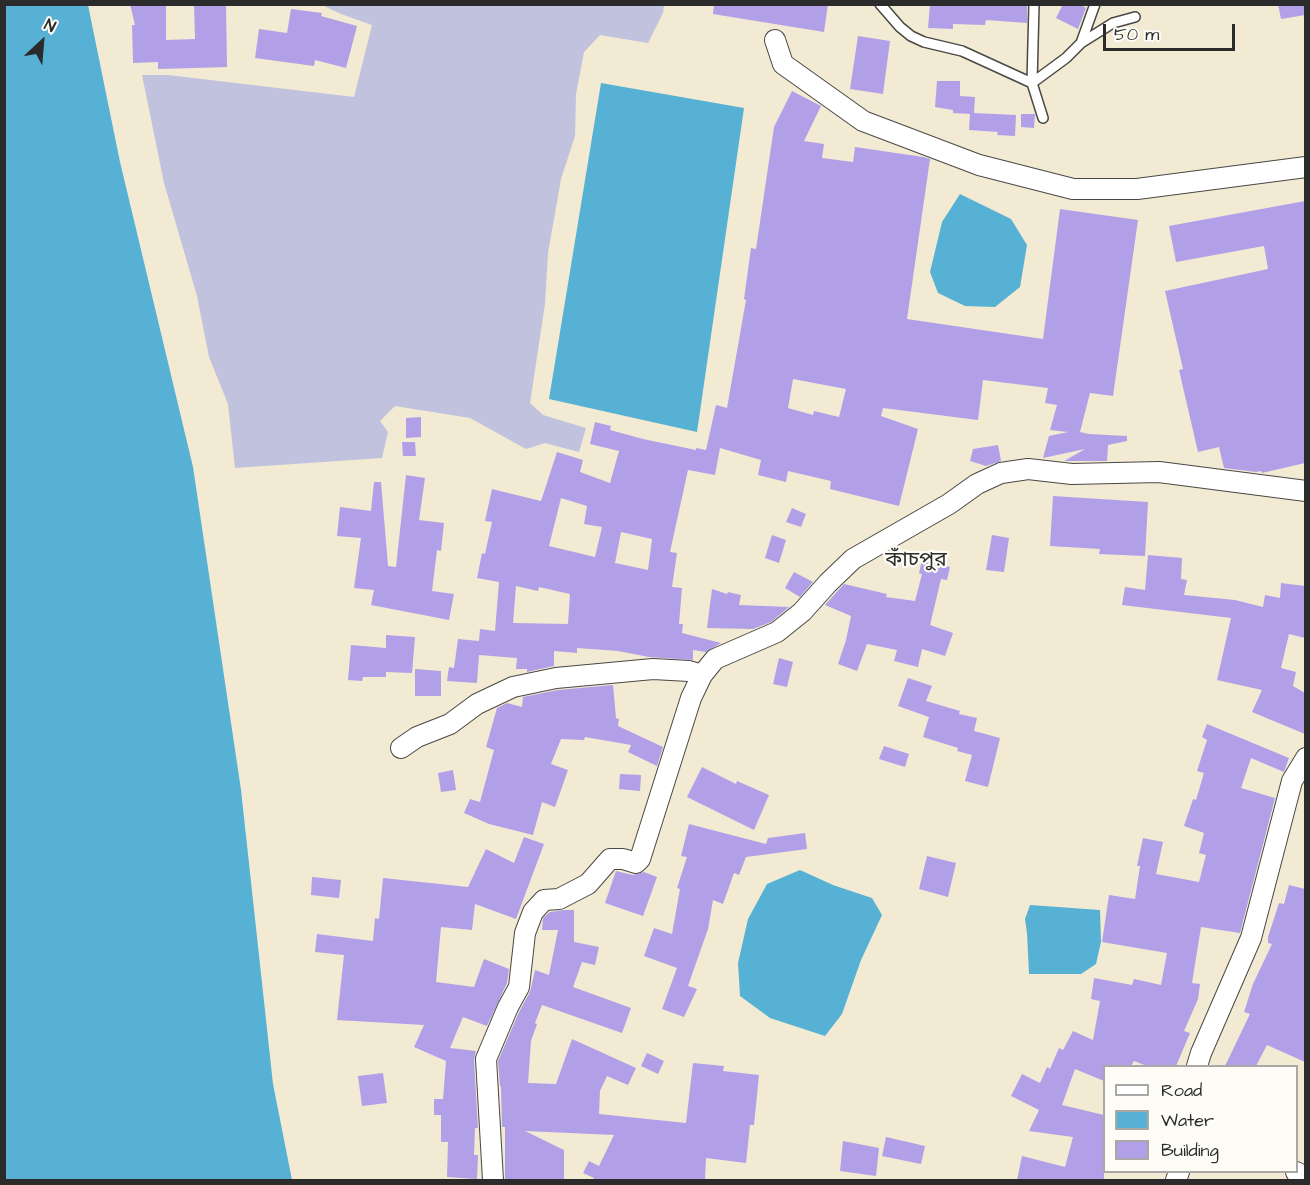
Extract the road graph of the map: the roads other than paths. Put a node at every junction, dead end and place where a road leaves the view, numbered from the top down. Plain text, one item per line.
1 (880, 4) edge
2 (1034, 4) edge
3 (1095, 4) edge
4 (1135, 17) dead end
5 (775, 40) dead end
6 (1081, 43) junction
7 (1032, 83) junction
8 (1044, 118) dead end
9 (1305, 167) edge
10 (1305, 491) edge
11 (702, 675) junction
12 (401, 748) dead end
13 (1305, 758) edge
14 (1197, 1065) edge
15 (493, 1180) edge

1 - 7 lane
2 - 7 lane
3 - 6 lane
4 - 6 lane
5 - 9 street
6 - 7 lane
7 - 8 lane
10 - 11 street
11 - 12 street
11 - 15 street
13 - 14 street

